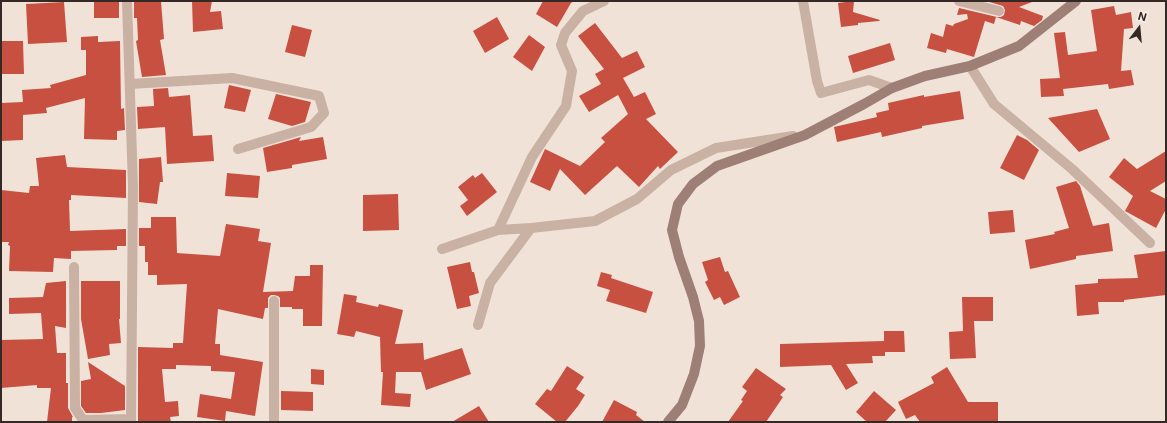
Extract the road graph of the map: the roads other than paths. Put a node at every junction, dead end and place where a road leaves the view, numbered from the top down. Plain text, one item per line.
1 (127, 1) edge
2 (604, 1) edge
3 (959, 1) edge
4 (1076, 1) edge
5 (806, 2) edge
6 (999, 11) dead end
7 (970, 66) junction
8 (130, 84) junction
9 (892, 88) junction
10 (805, 135) junction
11 (238, 149) dead end
12 (531, 228) junction
13 (498, 230) junction
14 (1150, 243) dead end
15 (442, 249) dead end
16 (74, 267) dead end
17 (274, 301) dead end
18 (478, 325) dead end
19 (131, 420) edge
20 (274, 422) edge
21 (668, 422) edge

1 - 8 street
2 - 13 street
3 - 6 street
4 - 7 main road
5 - 9 street
7 - 9 main road
7 - 14 street
8 - 11 street
8 - 19 street
9 - 10 main road
10 - 12 street
10 - 21 main road
12 - 13 street
12 - 18 street
13 - 15 street
16 - 19 street
17 - 20 street

